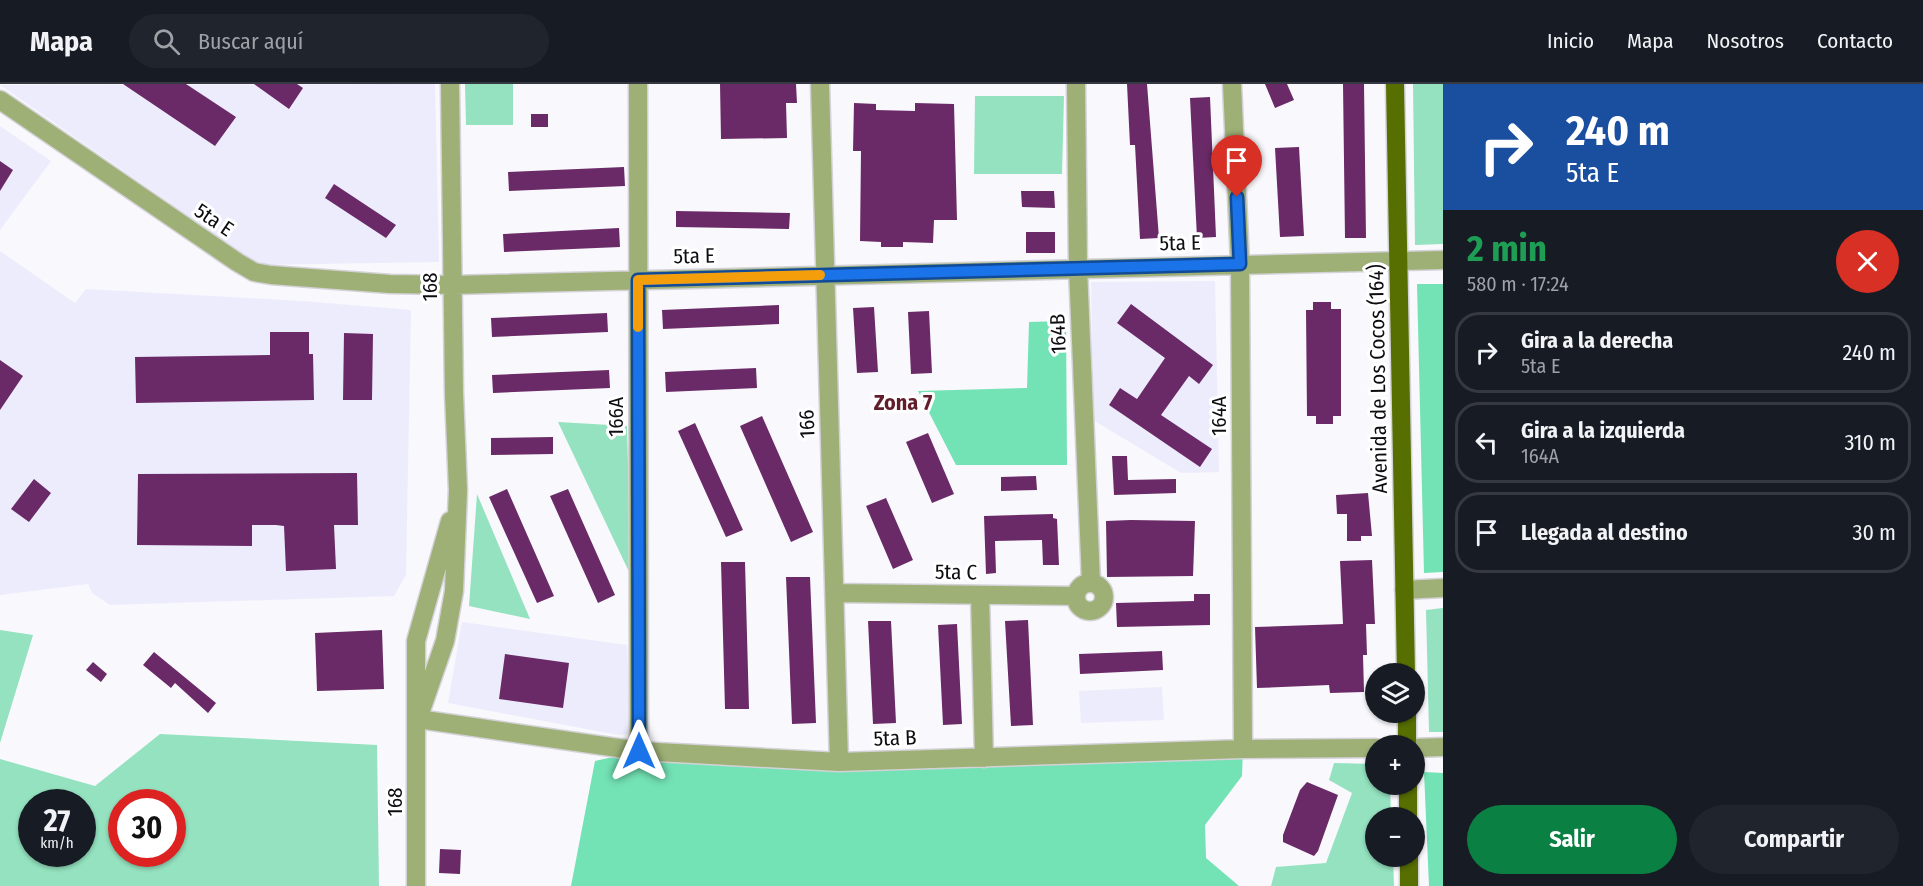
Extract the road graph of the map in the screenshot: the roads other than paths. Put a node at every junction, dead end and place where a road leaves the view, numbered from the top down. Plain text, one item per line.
1 (450, 84) edge
2 (638, 84) edge
3 (820, 84) edge
4 (1076, 84) edge
5 (1233, 84) edge
6 (1395, 84) edge
7 (0, 100) edge
8 (1398, 260) junction
9 (1443, 260) edge
10 (1240, 264) junction
11 (1078, 268) junction
12 (825, 275) junction
13 (638, 280) junction
14 (453, 285) junction
15 (458, 490) junction
16 (1091, 582) junction
17 (1443, 588) edge
18 (1404, 590) junction
19 (835, 593) junction
20 (980, 595) junction
21 (1076, 596) junction
22 (1406, 663) edge
23 (418, 719) junction
24 (1425, 747) edge
25 (1443, 747) edge
26 (1243, 748) junction
27 (1365, 748) edge
28 (639, 751) junction
29 (984, 758) junction
30 (839, 762) junction
31 (1409, 867) edge
32 (416, 886) edge
33 (1409, 886) edge

1 - 14 street, 168
2 - 13 street, 166A
3 - 12 street, 166
4 - 11 street, 164B
5 - 10 street, 164A
6 - 8 main road, Avenida de Los Cocos (164)
7 - 14 street, 5ta E
8 - 9 street, 5ta E
8 - 10 street, 5ta E
8 - 18 main road, Avenida de Los Cocos (164)
10 - 11 street, 5ta E
10 - 26 street, 164A
11 - 12 street, 5ta E
11 - 16 street, 164B
12 - 13 street, 5ta E
12 - 19 street, 166
13 - 14 street, 5ta E
13 - 28 street, 166A
14 - 15 street, 168
15 - 23 street, 168
15 - 23 street, 168
16 - 21 street
16 - 21 street
17 - 18 street
18 - 22 main road, Avenida de Los Cocos (164)
19 - 20 street, 5ta C
19 - 30 street, 166
20 - 21 street, 5ta C
20 - 29 street
23 - 28 street, 5ta B
23 - 32 street, 168
24 - 25 street
26 - 27 street, 5ta B
26 - 29 street, 5ta B
28 - 30 street, 5ta B
29 - 30 street, 5ta B
31 - 33 main road

